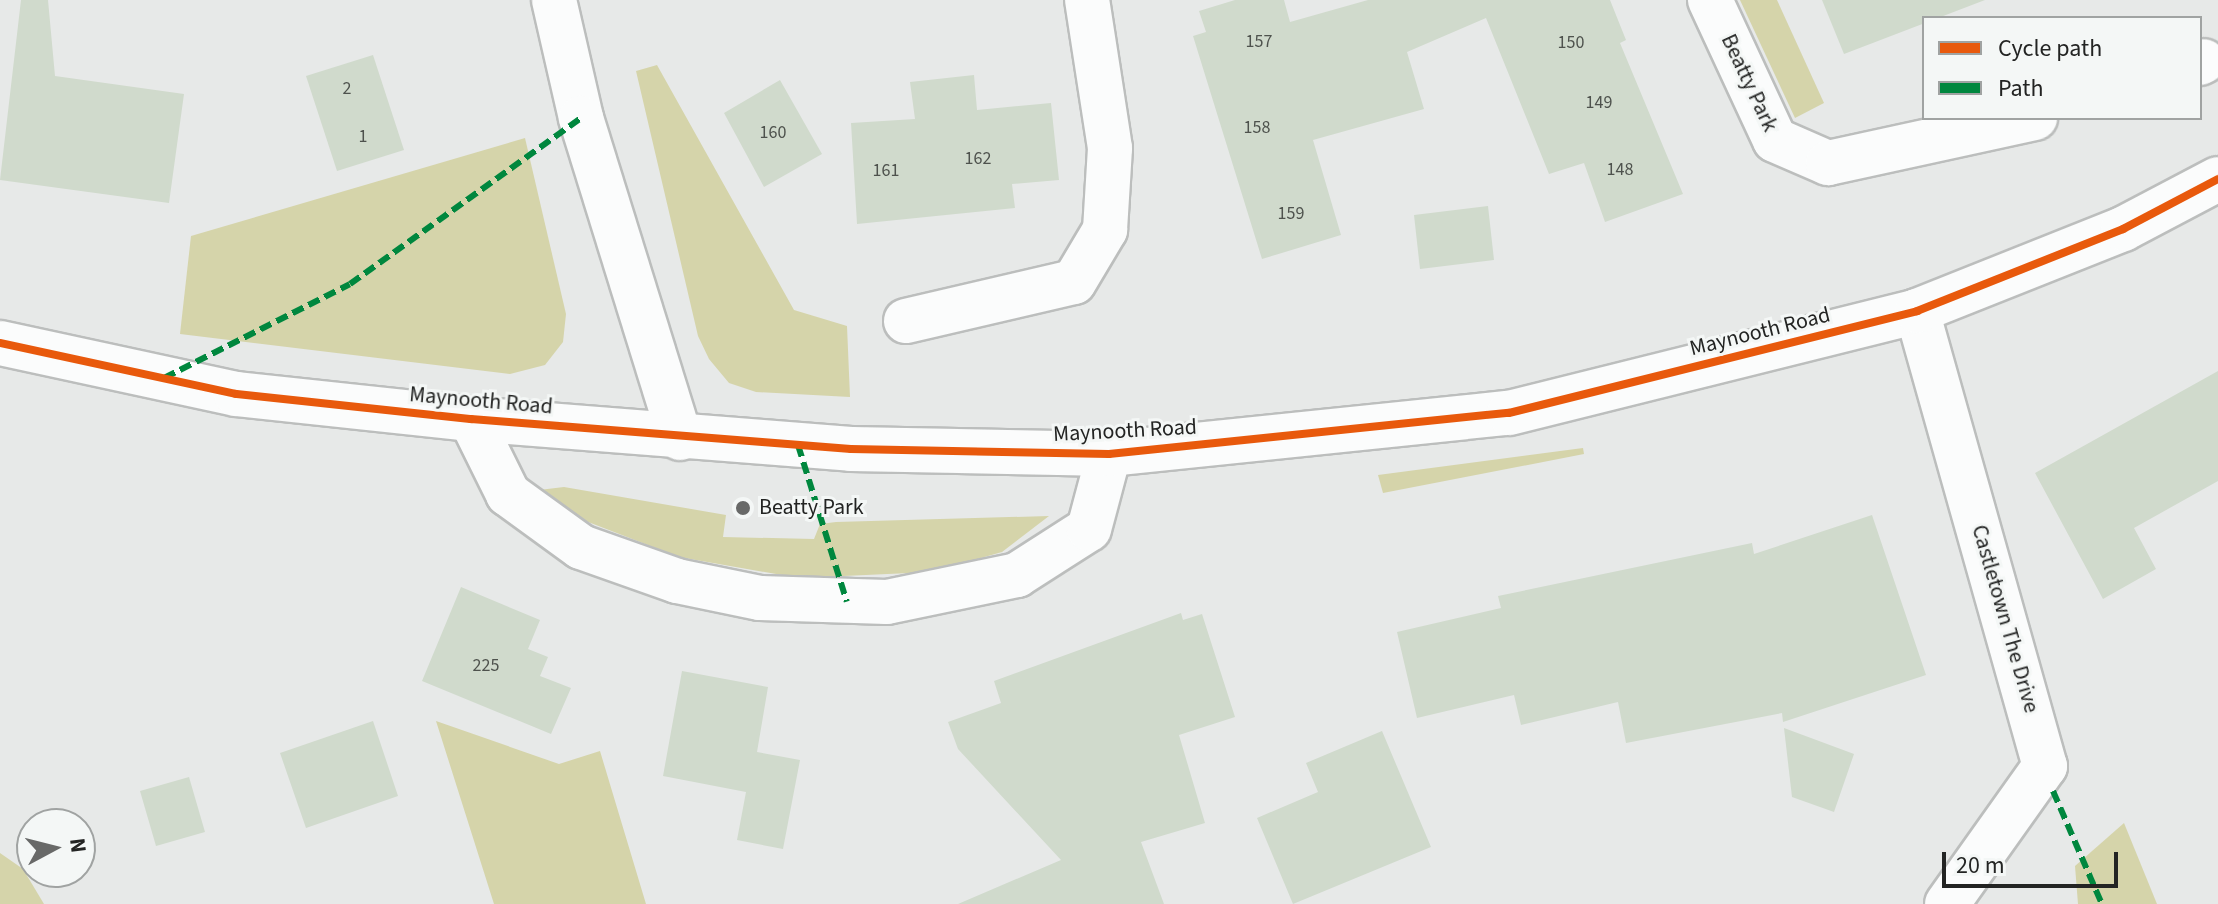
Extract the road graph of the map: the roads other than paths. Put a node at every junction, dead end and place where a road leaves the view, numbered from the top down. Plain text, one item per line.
1 (554, 0) edge
2 (1087, 0) edge
3 (1710, 0) edge
4 (2026, 120) edge
5 (2218, 179) edge
6 (1917, 311) junction
7 (906, 321) dead end
8 (0, 343) edge
9 (471, 419) junction
10 (680, 438) junction
11 (1109, 454) junction
12 (1947, 904) edge

1 - 10 street
2 - 7 street
3 - 4 street, Beatty Park
5 - 6 street, Maynooth Road
6 - 11 street, Maynooth Road
6 - 12 street, Castletown The Drive
8 - 9 street, Maynooth Road
9 - 10 street, Maynooth Road
9 - 11 street, Maynooth Road
10 - 11 street, Maynooth Road

